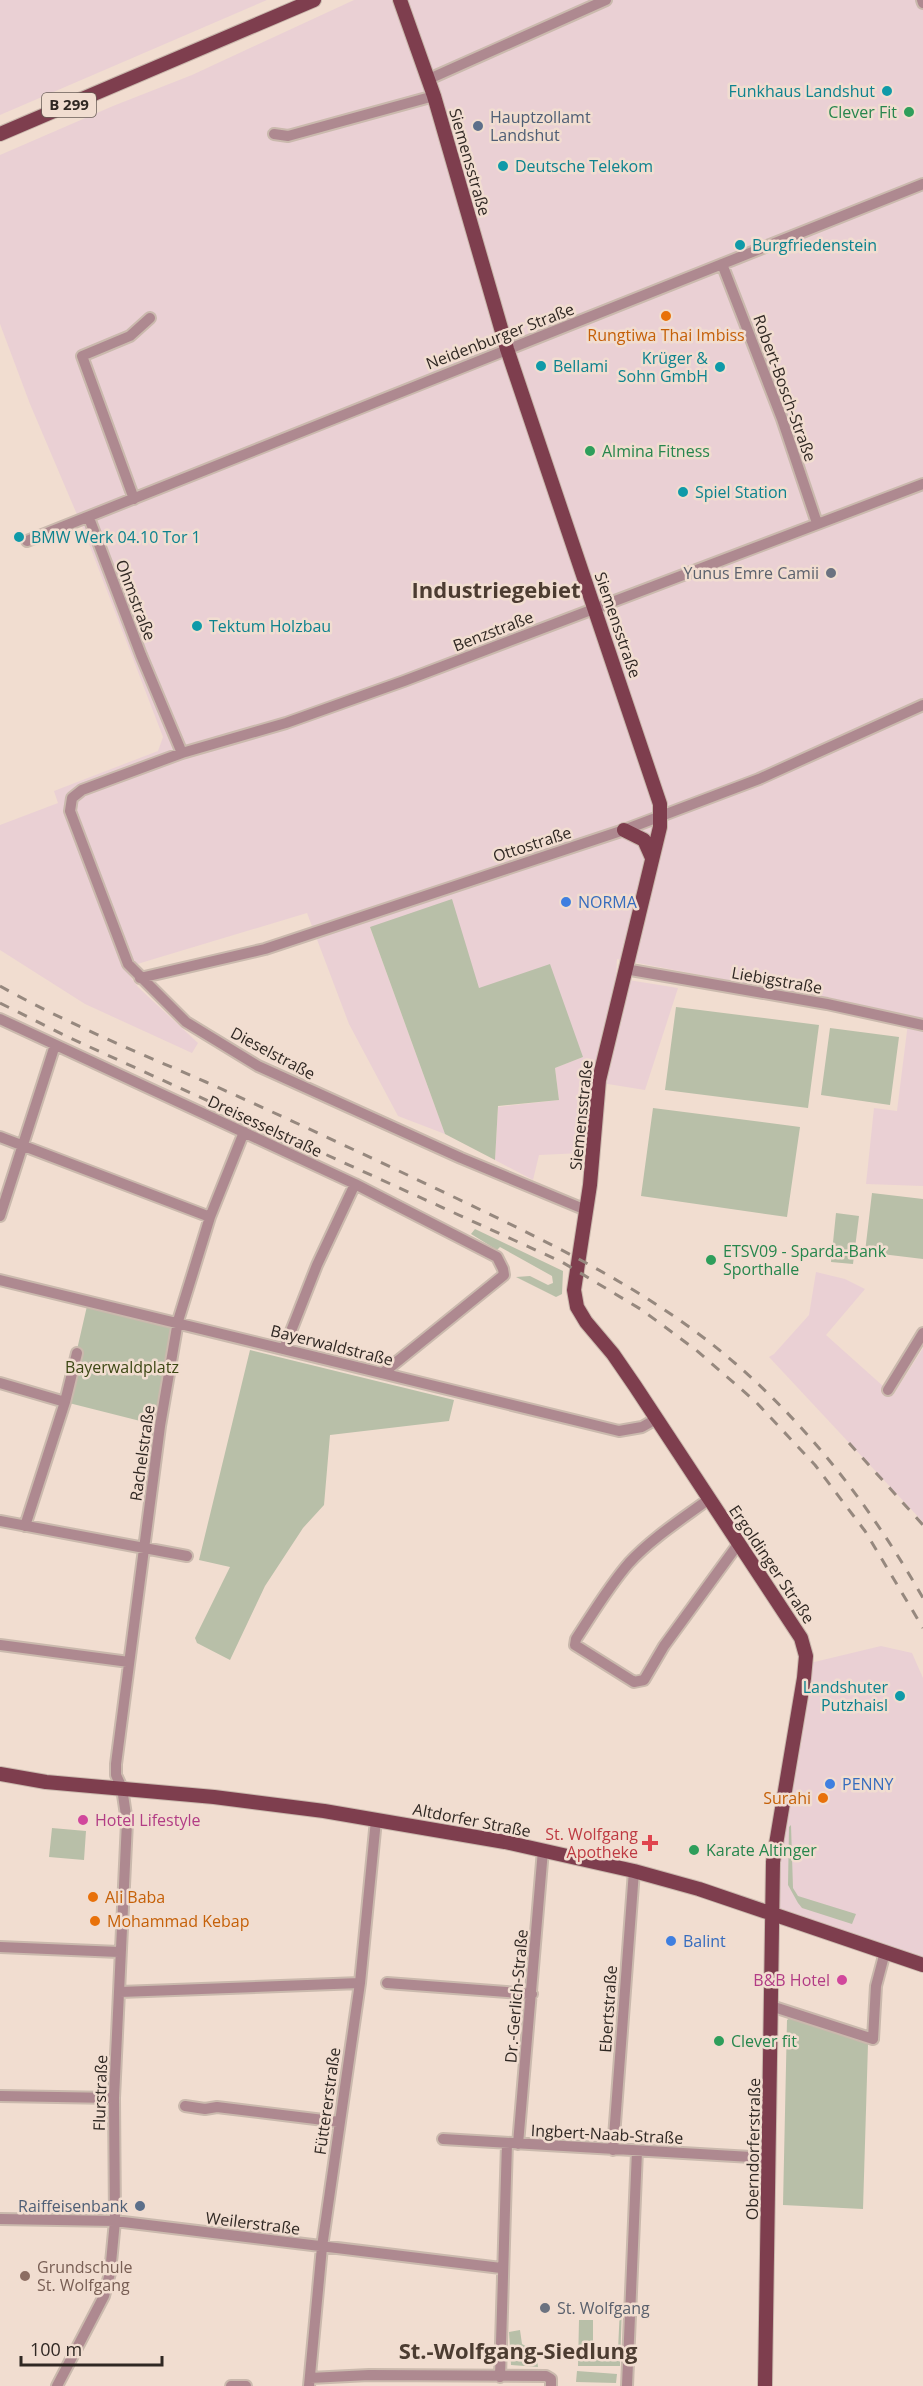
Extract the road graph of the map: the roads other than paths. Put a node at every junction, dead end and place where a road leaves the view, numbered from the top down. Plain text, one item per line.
1 (314, 0) edge
2 (400, 0) edge
3 (606, 0) edge
4 (429, 79) junction
5 (434, 96) junction
6 (5, 132) edge
7 (274, 134) dead end
8 (923, 184) edge
9 (722, 264) junction
10 (150, 318) dead end
11 (507, 349) junction
12 (923, 484) edge
13 (134, 499) junction
14 (89, 518) junction
15 (817, 523) junction
16 (27, 541) dead end
17 (596, 609) junction
18 (923, 705) edge
19 (182, 753) junction
20 (72, 798) joint
21 (661, 816) junction
22 (624, 830) junction
23 (652, 858) junction
24 (626, 969) junction
25 (140, 978) junction
26 (0, 1019) edge
27 (923, 1025) edge
28 (55, 1045) junction
29 (244, 1132) junction
30 (0, 1137) edge
31 (22, 1146) junction
32 (355, 1184) junction
33 (586, 1210) junction
34 (0, 1216) edge
35 (210, 1217) junction
36 (576, 1273) joint
37 (0, 1280) edge
38 (178, 1321) junction
39 (923, 1333) edge
40 (284, 1349) junction
41 (77, 1353) dead end
42 (383, 1372) junction
43 (0, 1383) edge
44 (888, 1390) dead end
45 (65, 1402) junction
46 (656, 1419) junction
47 (709, 1499) junction
48 (0, 1521) edge
49 (25, 1526) junction
50 (739, 1543) junction
51 (144, 1550) junction
52 (187, 1557) dead end
53 (0, 1645) edge
54 (129, 1662) junction
55 (0, 1774) edge
56 (122, 1788) junction
57 (376, 1820) junction
58 (543, 1850) junction
59 (634, 1871) junction
60 (772, 1913) junction
61 (0, 1947) edge
62 (119, 1952) junction
63 (885, 1952) junction
64 (923, 1965) edge
65 (360, 1983) junction
66 (387, 1983) dead end
67 (120, 1992) junction
68 (532, 1994) junction
69 (771, 2006) junction
70 (0, 2096) edge
71 (114, 2098) junction
72 (185, 2106) dead end
73 (340, 2122) junction
74 (444, 2139) dead end
75 (513, 2144) junction
76 (613, 2150) junction
77 (637, 2151) junction
78 (769, 2158) junction
79 (0, 2219) edge
80 (115, 2221) junction
81 (322, 2247) junction
82 (501, 2268) junction
83 (500, 2377) junction
84 (369, 2380) edge
85 (310, 2382) edge
86 (57, 2386) edge
87 (231, 2386) edge
88 (246, 2386) edge
89 (551, 2386) edge
90 (627, 2386) edge
91 (765, 2386) edge

1 - 6 main road, B 299
2 - 4 main road, Siemensstraße
3 - 4 street
4 - 5 main road, Siemensstraße
5 - 7 street
5 - 11 main road, Siemensstraße
8 - 9 street, Neidenburger Straße
9 - 11 street, Neidenburger Straße
9 - 15 street, Robert-Bosch-Straße
10 - 13 street
11 - 13 street, Neidenburger Straße
11 - 17 main road, Siemensstraße
12 - 15 street, Benzstraße
13 - 14 street, Neidenburger Straße
14 - 16 street
14 - 19 street, Ohmstraße
15 - 17 street, Benzstraße
17 - 19 street, Benzstraße
17 - 21 main road, Siemensstraße
18 - 21 street, Ottostraße
19 - 20 street, Benzstraße
20 - 25 street, Dieselstraße
21 - 22 street, Ottostraße
21 - 23 main road, Siemensstraße
22 - 23 main road
22 - 25 street, Ottostraße
23 - 24 main road, Siemensstraße
24 - 27 street, Liebigstraße
24 - 33 main road, Siemensstraße
25 - 33 street, Dieselstraße
26 - 28 street, Dreisesselstraße
28 - 29 street, Dreisesselstraße
28 - 31 street
29 - 32 street, Dreisesselstraße
29 - 35 street, Rachelstraße
30 - 31 street
31 - 34 street
31 - 35 street
32 - 40 street
32 - 42 street, Dreisesselstraße
33 - 36 main road, Siemensstraße
35 - 38 street, Rachelstraße
36 - 46 main road, Ergoldinger Straße
37 - 38 street, Bayerwaldstraße
38 - 40 street, Bayerwaldstraße
38 - 51 street, Rachelstraße
39 - 44 street
40 - 42 street, Bayerwaldstraße
41 - 45 street
42 - 46 street, Bayerwaldstraße
43 - 45 street
45 - 49 street
46 - 47 main road, Ergoldinger Straße
47 - 50 main road, Ergoldinger Straße
47 - 50 street
48 - 49 street
49 - 51 street
50 - 60 main road, Ergoldinger Straße
51 - 52 street
51 - 54 street, Rachelstraße
53 - 54 street
54 - 56 street, Rachelstraße
55 - 56 main road, Altdorfer Straße
56 - 57 main road, Altdorfer Straße
56 - 62 street, Flurstraße
57 - 58 main road, Altdorfer Straße
57 - 65 street, Füttererstraße
58 - 59 main road, Altdorfer Straße
58 - 68 street, Dr.-Gerlich-Straße
59 - 60 main road, Altdorfer Straße
59 - 76 street, Ebertstraße
60 - 63 main road, Altdorfer Straße
60 - 69 main road, Oberndorferstraße
61 - 62 street
62 - 67 street, Flurstraße
63 - 64 main road, Altdorfer Straße
63 - 69 street
65 - 67 street
65 - 73 street, Füttererstraße
66 - 68 street
67 - 71 street, Flurstraße
68 - 75 street, Dr.-Gerlich-Straße
69 - 78 main road, Oberndorferstraße
70 - 71 street
71 - 80 street, Flurstraße
72 - 73 street
73 - 81 street, Füttererstraße
74 - 75 street, Ingbert-Naab-Straße
75 - 76 street, Ingbert-Naab-Straße
75 - 82 street, Dr.-Gerlich-Straße
76 - 77 street, Ingbert-Naab-Straße
77 - 78 street, Ingbert-Naab-Straße
77 - 90 street
78 - 91 main road, Oberndorferstraße
79 - 80 street, Weilerstraße
80 - 81 street, Weilerstraße
80 - 86 street, Flurstraße
81 - 82 street, Weilerstraße
81 - 85 street, Füttererstraße
82 - 83 street, Dr.-Gerlich-Straße
83 - 84 street
83 - 89 street
84 - 85 street
87 - 88 street

